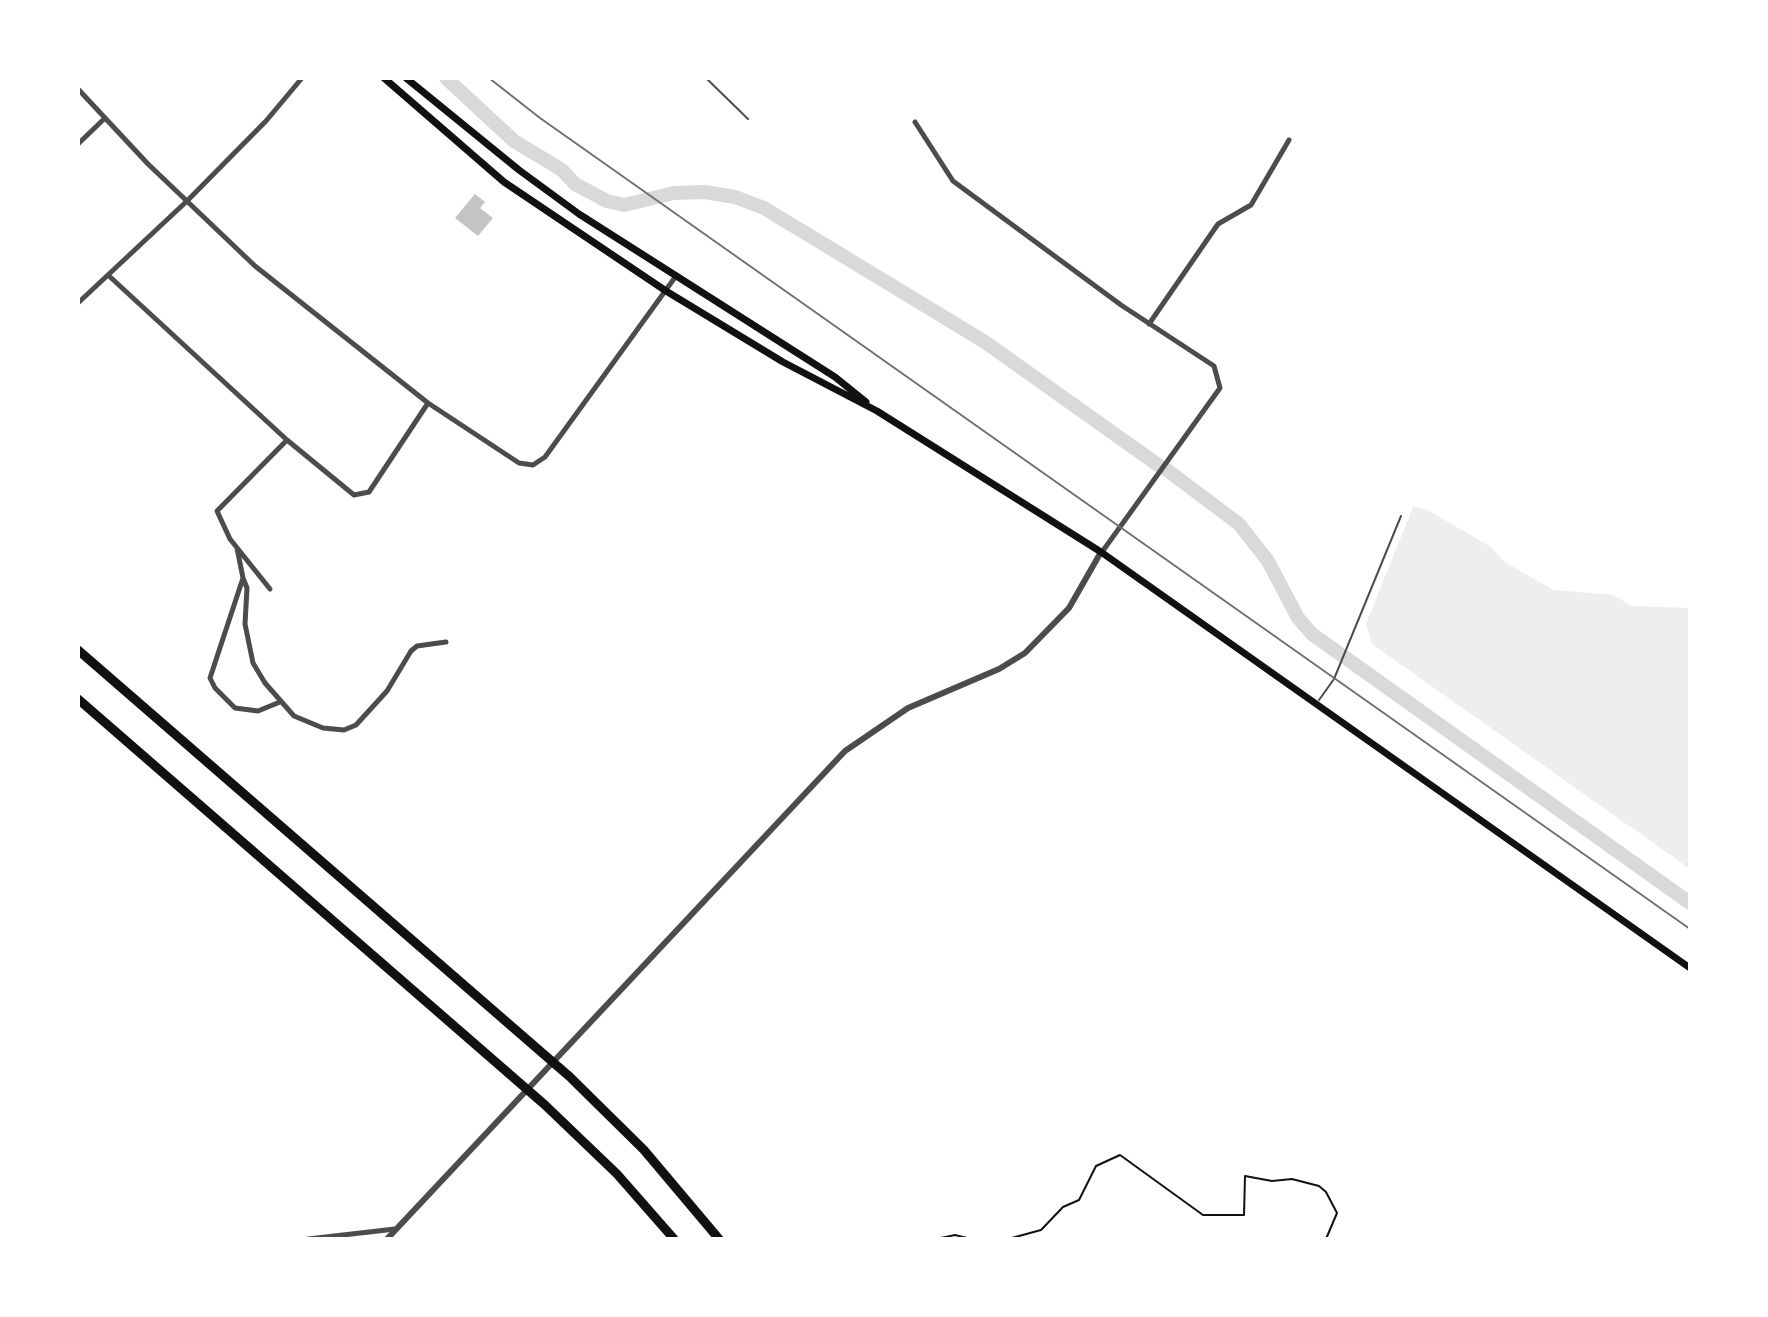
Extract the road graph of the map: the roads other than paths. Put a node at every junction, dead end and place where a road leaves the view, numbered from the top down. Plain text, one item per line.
1 (302, 78) edge
2 (384, 78) edge
3 (406, 78) edge
4 (706, 78) edge
5 (78, 89) edge
6 (105, 118) junction
7 (748, 119) dead end
8 (915, 122) dead end
9 (1289, 140) dead end
10 (78, 144) edge
11 (187, 201) junction
12 (108, 275) junction
13 (676, 276) junction
14 (666, 291) junction
15 (78, 303) edge
16 (1149, 324) junction
17 (428, 403) junction
18 (877, 411) junction
19 (287, 440) junction
20 (1401, 516) dead end
21 (237, 548) junction
22 (1101, 552) junction
23 (243, 578) junction
24 (270, 589) dead end
25 (446, 642) dead end
26 (78, 650) edge
27 (78, 699) edge
28 (280, 702) junction
29 (1316, 704) junction
30 (1690, 968) edge
31 (396, 1229) junction
32 (308, 1239) edge
33 (387, 1239) edge
34 (674, 1239) edge
35 (719, 1239) edge

1 - 11 street
2 - 14 main road
3 - 13 main road
4 - 7 lane
5 - 6 street
6 - 10 street
6 - 11 street
8 - 16 street
9 - 16 street
11 - 12 street
11 - 17 street
12 - 15 street
12 - 19 street
13 - 14 street
13 - 18 main road
14 - 17 street
14 - 18 main road
16 - 22 street
17 - 19 street
18 - 22 main road
19 - 21 street
20 - 29 lane
21 - 23 street
21 - 24 street
22 - 29 main road
22 - 31 street
23 - 28 street
23 - 28 street
25 - 28 street
26 - 35 highway
27 - 34 highway
29 - 30 main road
31 - 32 street
31 - 33 street

